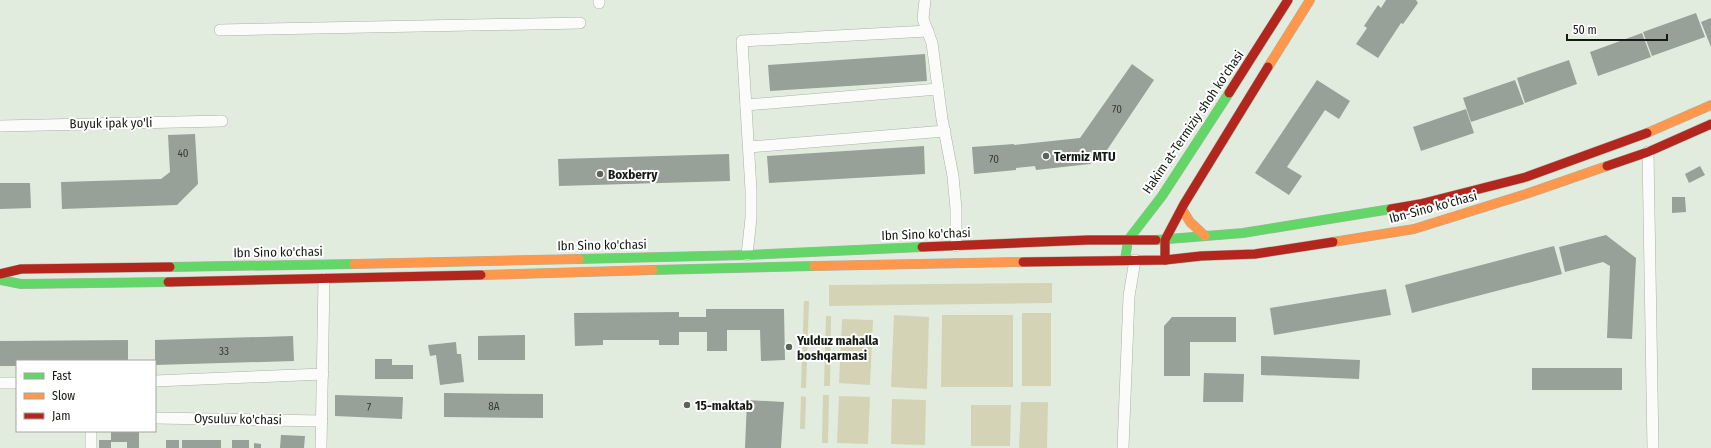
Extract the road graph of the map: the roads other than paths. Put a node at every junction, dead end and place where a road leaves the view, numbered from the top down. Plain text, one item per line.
1 (925, 0) edge
2 (1288, 0) edge
3 (1310, 0) edge
4 (580, 23) dead end
5 (220, 30) dead end
6 (928, 31) junction
7 (938, 89) junction
8 (746, 105) junction
9 (1711, 105) edge
10 (222, 120) dead end
11 (1711, 124) edge
12 (0, 126) edge
13 (945, 131) junction
14 (749, 147) junction
15 (1648, 152) junction
16 (1182, 209) junction
17 (1205, 236) junction
18 (1128, 240) junction
19 (1165, 240) junction
20 (956, 246) junction
21 (747, 255) junction
22 (1130, 260) junction
23 (1165, 260) junction
24 (0, 274) edge
25 (324, 279) junction
26 (0, 280) edge
27 (323, 374) junction
28 (156, 381) edge
29 (0, 383) edge
30 (16, 383) edge
31 (156, 418) edge
32 (322, 421) junction
33 (91, 432) edge
34 (91, 448) edge
35 (321, 448) edge
36 (1123, 448) edge
37 (1653, 448) edge

1 - 6 street
2 - 18 main road, Hakim at-Termiziy shoh ko'chasi
3 - 16 main road
4 - 5 street
6 - 7 street
6 - 8 street
7 - 8 street
7 - 13 street
8 - 14 street
9 - 17 main road, Ibn-Sino ko'chasi
10 - 12 street, Buyuk ipak yo'li
11 - 15 main road, Ibn-Sino ko'chasi
13 - 14 street
13 - 20 street
14 - 21 street
15 - 23 main road, Ibn-Sino ko'chasi
15 - 37 street
16 - 17 main road
16 - 19 main road
17 - 19 main road, Ibn Sino ko'chasi
18 - 19 main road, Ibn Sino ko'chasi
18 - 20 main road, Ibn Sino ko'chasi
18 - 22 main road, Hakim at-Termiziy shoh ko'chasi
19 - 23 main road
20 - 21 main road, Ibn Sino ko'chasi
21 - 24 main road, Ibn Sino ko'chasi
22 - 23 main road, Ibn-Sino ko'chasi
22 - 25 main road, Ibn Sino ko'chasi
22 - 36 street
25 - 26 main road, Ibn Sino ko'chasi
25 - 27 street
27 - 28 street
27 - 32 street
29 - 30 street
31 - 32 street, Oysuluv ko'chasi
32 - 35 street
33 - 34 street

